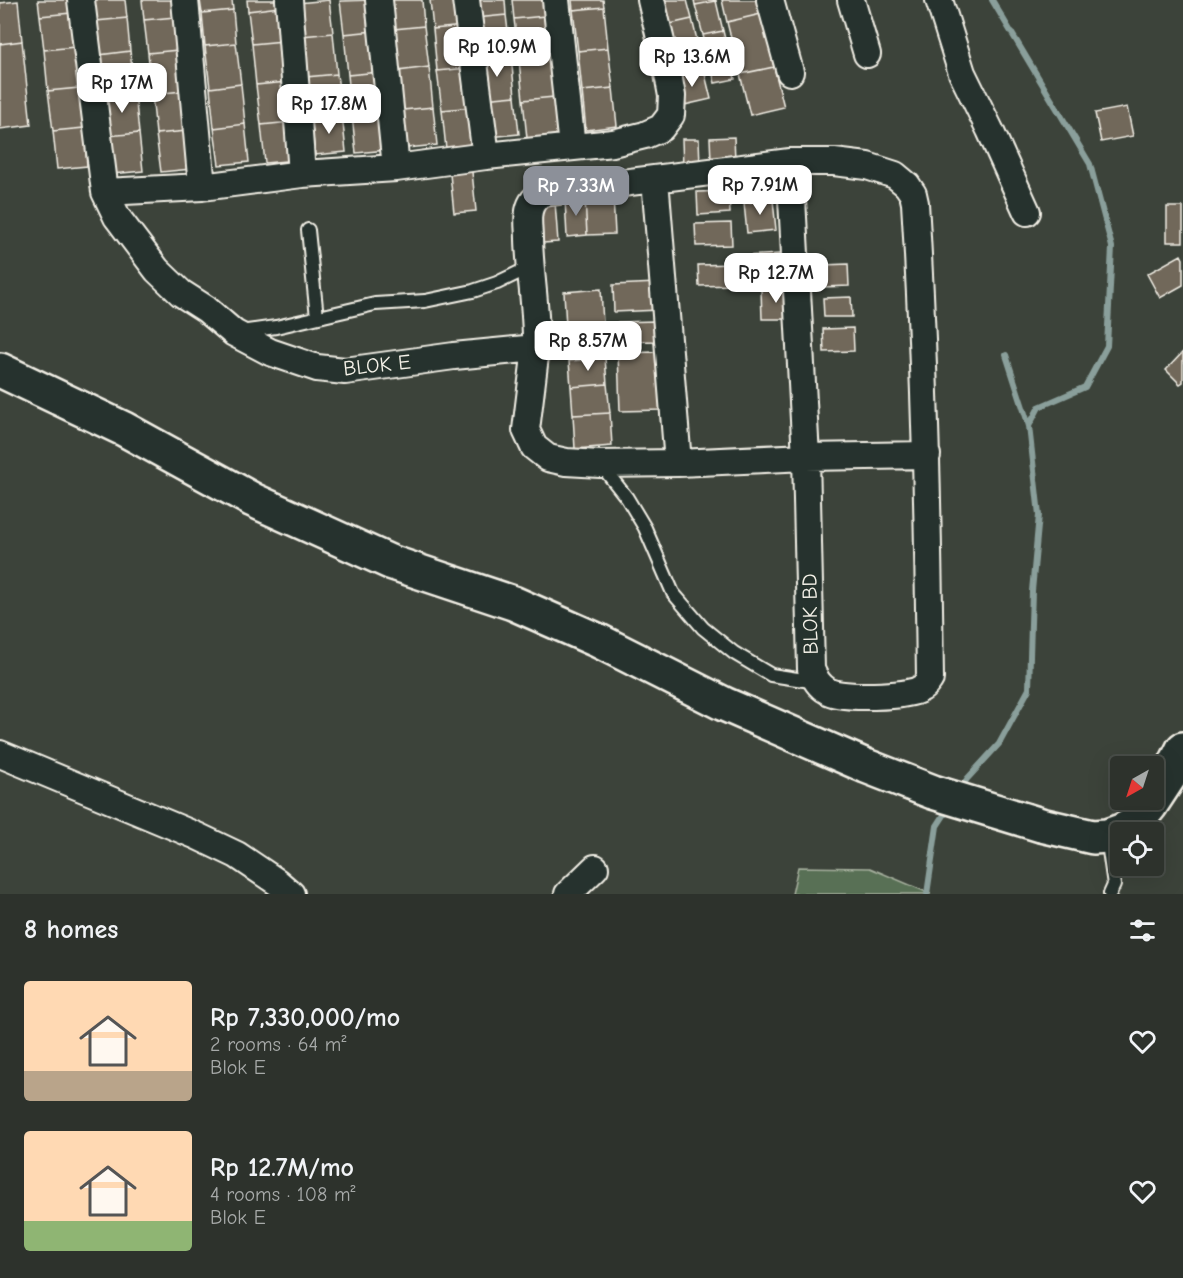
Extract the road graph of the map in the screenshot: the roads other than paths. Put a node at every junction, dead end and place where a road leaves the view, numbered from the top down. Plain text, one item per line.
1 (81, 0) edge
2 (185, 0) edge
3 (289, 0) edge
4 (378, 0) edge
5 (466, 0) edge
6 (556, 0) edge
7 (651, 0) edge
8 (770, 0) edge
9 (851, 0) edge
10 (939, 0) edge
11 (867, 54) dead end
12 (790, 72) dead end
13 (572, 147) junction
14 (486, 156) junction
15 (790, 162) junction
16 (396, 168) junction
17 (302, 174) junction
18 (655, 179) junction
19 (202, 187) junction
20 (105, 192) junction
21 (1027, 212) dead end
22 (308, 230) dead end
23 (530, 267) junction
24 (317, 317) junction
25 (234, 333) junction
26 (536, 348) junction
27 (0, 370) edge
28 (927, 455) junction
29 (806, 457) junction
30 (678, 463) junction
31 (600, 464) junction
32 (816, 682) junction
33 (1183, 749) edge
34 (0, 754) edge
35 (1107, 836) junction
36 (595, 868) dead end
37 (291, 894) edge
38 (568, 894) edge
39 (1110, 894) edge

1 - 20 street, BLOK E
2 - 19 street
3 - 17 street
4 - 16 street
5 - 14 street
6 - 13 street
7 - 13 street
8 - 12 street
9 - 11 street
10 - 21 street
13 - 14 street
14 - 16 street
15 - 18 street
15 - 28 street
15 - 29 street, BLOK BD
16 - 17 street
17 - 19 street
18 - 23 street
18 - 30 street
19 - 20 street
20 - 25 street, BLOK E
22 - 24 lane
23 - 24 lane
23 - 26 street
24 - 25 lane
25 - 26 street, BLOK E
26 - 31 street
27 - 35 street
28 - 29 street
28 - 32 street, BLOK BD
29 - 30 street
29 - 32 street, BLOK BD
30 - 31 street
31 - 32 lane
33 - 35 street
34 - 37 street
35 - 39 lane
36 - 38 street

